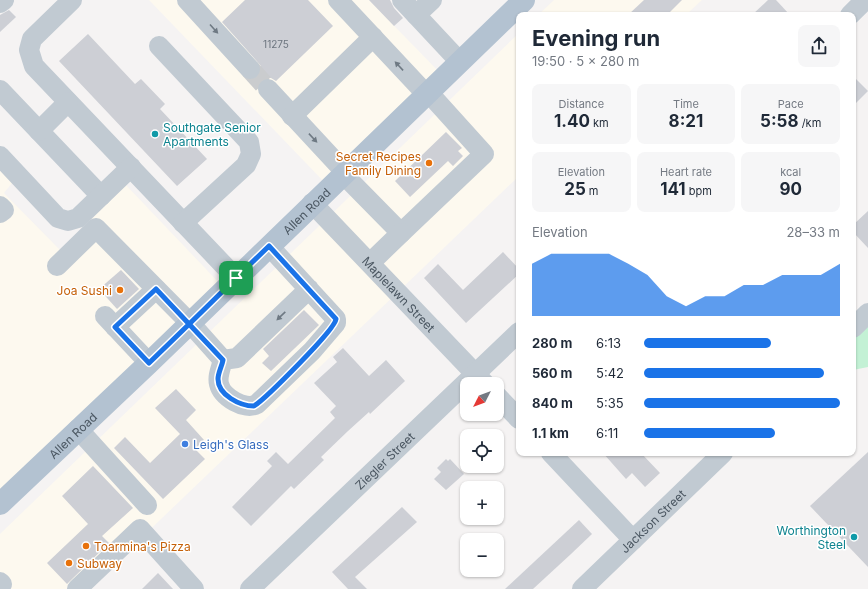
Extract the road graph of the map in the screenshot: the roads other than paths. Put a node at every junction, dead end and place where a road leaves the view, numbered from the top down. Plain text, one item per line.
1 (4, 0) edge
2 (72, 0) edge
3 (187, 0) edge
4 (338, 0) edge
5 (402, 0) edge
6 (432, 0) edge
7 (524, 0) edge
8 (865, 0) edge
9 (0, 3) edge
10 (853, 12) edge
11 (416, 15) junction
12 (373, 37) junction
13 (159, 46) dead end
14 (460, 62) junction
15 (250, 69) tunnel mouth
16 (268, 89) tunnel mouth
17 (0, 90) edge
18 (427, 93) junction
19 (68, 102) junction
20 (292, 116) junction
21 (39, 130) junction
22 (0, 156) edge
23 (131, 167) junction
24 (344, 173) junction
25 (101, 196) junction
26 (312, 203) junction
27 (0, 206) edge
28 (0, 213) edge
29 (183, 223) junction
30 (401, 233) junction
31 (269, 246) junction
32 (370, 263) junction
33 (57, 266) dead end
34 (236, 278) junction
35 (156, 289) junction
36 (309, 289) junction
37 (868, 313) edge
38 (190, 323) junction
39 (856, 325) edge
40 (516, 336) edge
41 (230, 359) junction
42 (149, 363) junction
43 (478, 377) edge
44 (482, 377) edge
45 (460, 397) edge
46 (504, 404) edge
47 (516, 417) edge
48 (78, 429) junction
49 (554, 456) edge
50 (720, 456) edge
51 (0, 504) edge
52 (147, 505) dead end
53 (633, 540) junction
54 (0, 582) edge
55 (0, 586) edge
56 (77, 589) edge
57 (194, 589) edge
58 (250, 589) edge
59 (582, 589) edge

1 - 9 street
2 - 19 street
3 -> 15 street
4 - 12 street
5 - 11 street
6 - 11 street
7 - 14 main road, Allen Road
8 - 10 street
11 - 14 street
18 -> 12 street
12 - 20 street
13 - 29 street
14 - 18 main road, Allen Road
16 - 20 street
17 - 21 street
18 - 24 main road, Allen Road
18 - 30 street
19 - 21 street
19 - 23 street
20 -> 24 street
21 - 25 street
22 - 25 street
23 - 25 street
23 - 29 street
24 - 26 main road, Allen Road
24 - 30 street
26 - 31 main road, Allen Road
26 - 32 street, Maplelawn Street
27 - 28 street
29 - 34 street
30 - 32 street
31 - 34 main road, Allen Road
31 - 36 street
32 - 43 street, Maplelawn Street
33 - 35 street
34 - 38 main road, Allen Road
35 - 38 street
35 - 42 street
36 -> 41 street
36 - 41 street
37 - 39 street
38 - 41 street
38 - 42 main road, Allen Road
40 - 44 street, Ziegler Street
42 - 48 main road, Allen Road
45 - 58 street, Ziegler Street
46 - 47 street
48 - 51 main road, Allen Road
48 - 52 street
49 - 53 street
50 - 53 street, Jackson Street
53 - 59 street, Jackson Street
54 - 55 street
56 - 57 street

